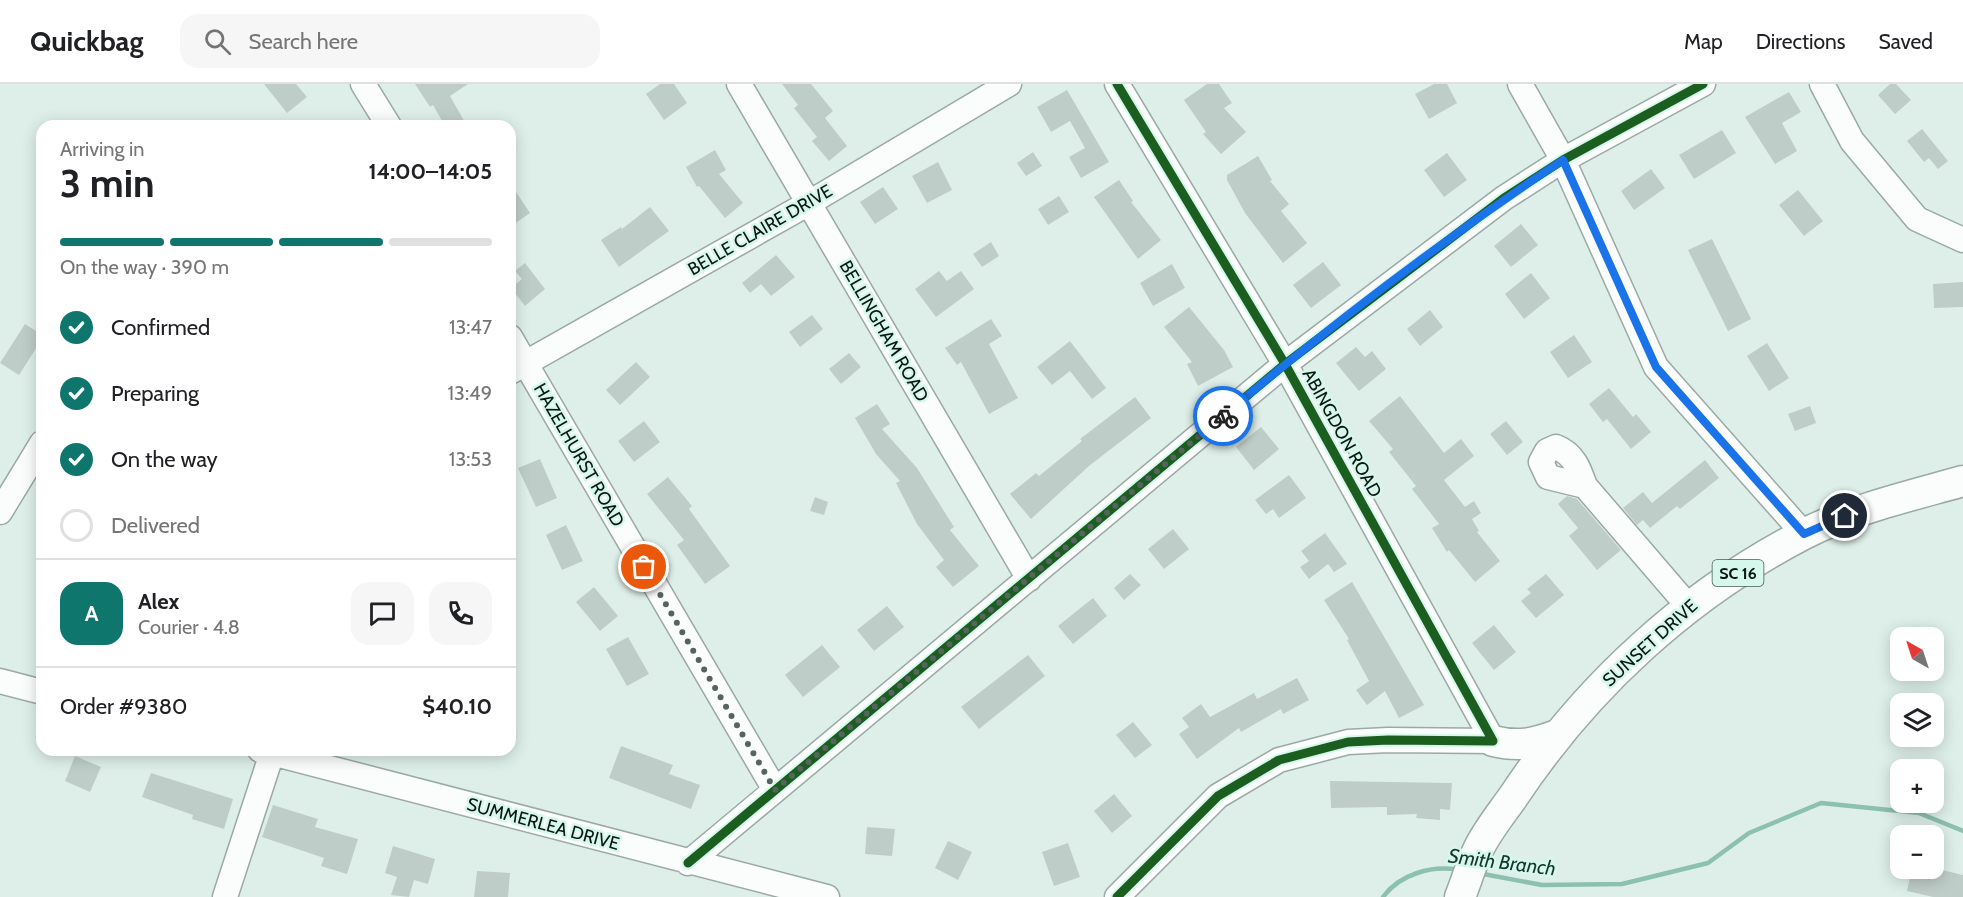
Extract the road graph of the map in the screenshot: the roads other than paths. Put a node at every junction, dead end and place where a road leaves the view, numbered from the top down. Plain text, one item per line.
1 (363, 84) edge
2 (739, 84) edge
3 (1009, 84) edge
4 (1117, 84) edge
5 (1520, 84) edge
6 (1703, 84) edge
7 (1822, 84) edge
8 (385, 120) edge
9 (1563, 160) junction
10 (809, 203) junction
11 (1963, 240) edge
12 (1285, 364) junction
13 (518, 368) edge
14 (36, 454) edge
15 (1963, 481) edge
16 (1586, 486) dead end
17 (0, 512) edge
18 (1804, 534) junction
19 (1029, 579) junction
20 (1689, 607) junction
21 (0, 681) edge
22 (36, 690) edge
23 (1557, 735) junction
24 (1493, 741) junction
25 (267, 756) edge
26 (287, 756) edge
27 (775, 790) junction
28 (1513, 796) junction
29 (688, 863) junction
30 (1466, 880) edge
31 (225, 897) edge
32 (827, 897) edge
33 (1117, 897) edge

1 - 8 street
2 - 10 street, BELLINGHAM ROAD
3 - 10 street, BELLE CLAIRE DRIVE
4 - 12 street, ABINGDON ROAD
5 - 9 street
6 - 9 street
7 - 11 street
9 - 12 street
9 - 18 street
10 - 13 street, BELLE CLAIRE DRIVE
10 - 19 street, BELLINGHAM ROAD
12 - 19 street
12 - 24 street, ABINGDON ROAD
13 - 27 street, HAZELHURST ROAD
14 - 17 street
15 - 18 main road, SUNSET DRIVE / SC 16
16 - 20 street
18 - 20 main road, SUNSET DRIVE / SC 16
19 - 27 street
20 - 23 main road, SUNSET DRIVE / SC 16
21 - 22 street
23 - 24 main road
23 - 28 main road, SUNSET DRIVE / SC 16
24 - 28 main road
24 - 33 street
25 - 31 street
26 - 29 street, SUMMERLEA DRIVE
27 - 29 street
28 - 30 main road, SUNSET DRIVE / SC 16
29 - 32 street, SUMMERLEA DRIVE

